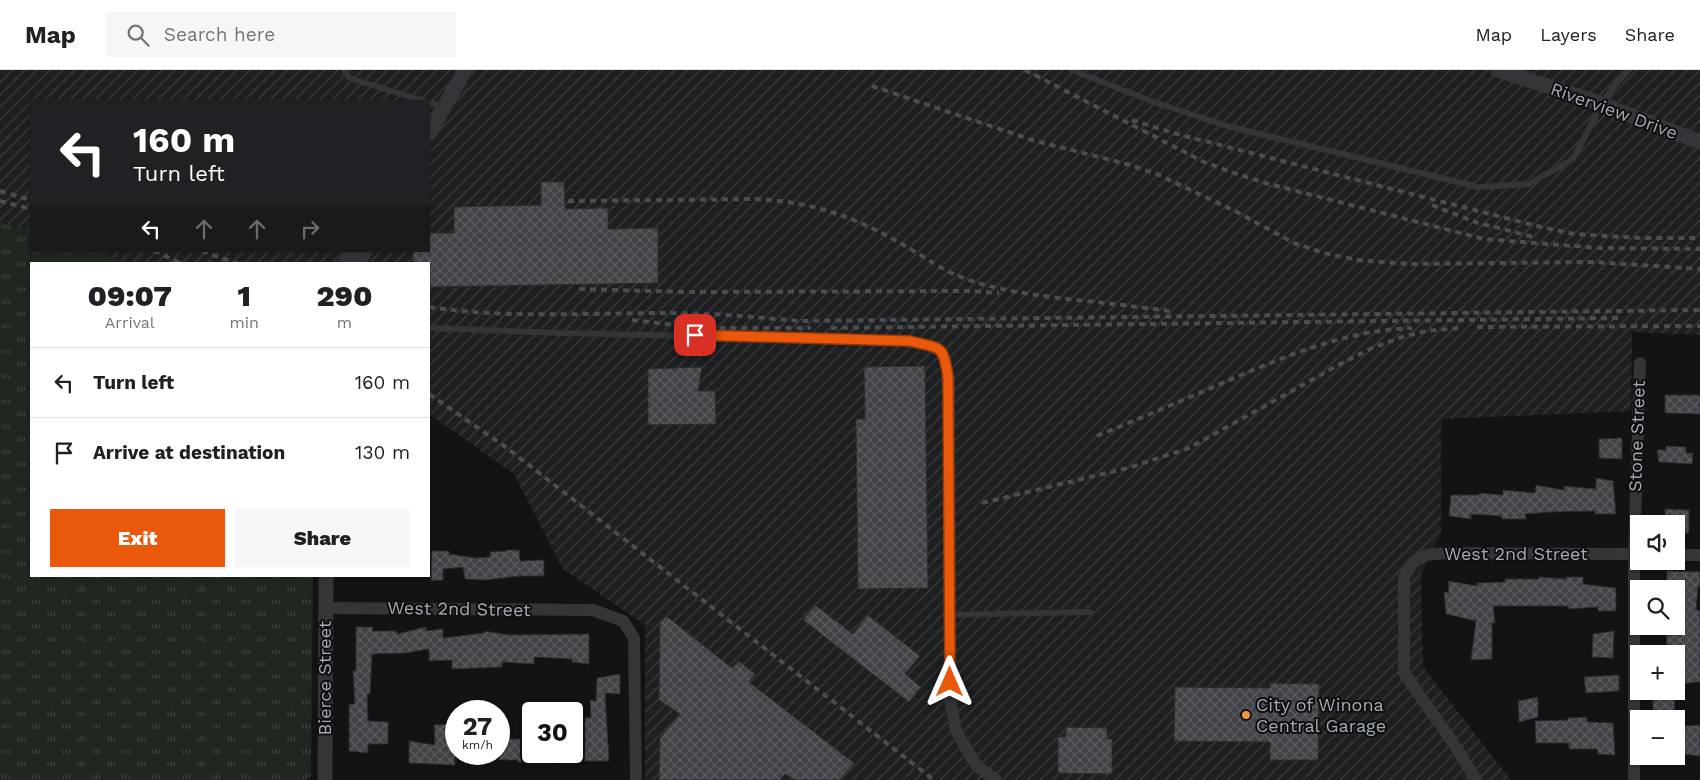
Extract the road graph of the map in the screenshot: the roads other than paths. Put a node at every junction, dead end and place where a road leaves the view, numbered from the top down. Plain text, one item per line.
1 (344, 70) edge
2 (465, 70) edge
3 (1072, 70) edge
4 (1498, 70) edge
5 (1628, 70) edge
6 (421, 100) edge
7 (430, 103) edge
8 (1602, 104) junction
9 (444, 107) junction
10 (430, 132) edge
11 (1700, 142) edge
12 (430, 328) edge
13 (1640, 363) dead end
14 (948, 377) joint
15 (1637, 515) edge
16 (1630, 554) edge
17 (1685, 555) edge
18 (1700, 555) edge
19 (1636, 570) edge
20 (326, 577) edge
21 (325, 608) junction
22 (1090, 612) dead end
23 (950, 615) junction
24 (325, 780) edge
25 (636, 780) edge
26 (996, 780) edge
27 (1476, 780) edge
28 (1634, 780) edge

1 - 6 lane
2 - 9 street
3 - 8 lane
4 - 8 street, Riverview Drive
5 - 8 lane
7 - 9 lane
8 - 11 street, Riverview Drive
9 - 10 street
12 - 14 lane
13 - 15 street, Stone Street
14 - 23 street
16 - 27 street, West 2nd Street
17 - 18 street
19 - 28 street, Stone Street
20 - 21 street, Bierce Street
21 - 24 street, Bierce Street
21 - 25 street, West 2nd Street
22 - 23 lane
23 - 26 street

